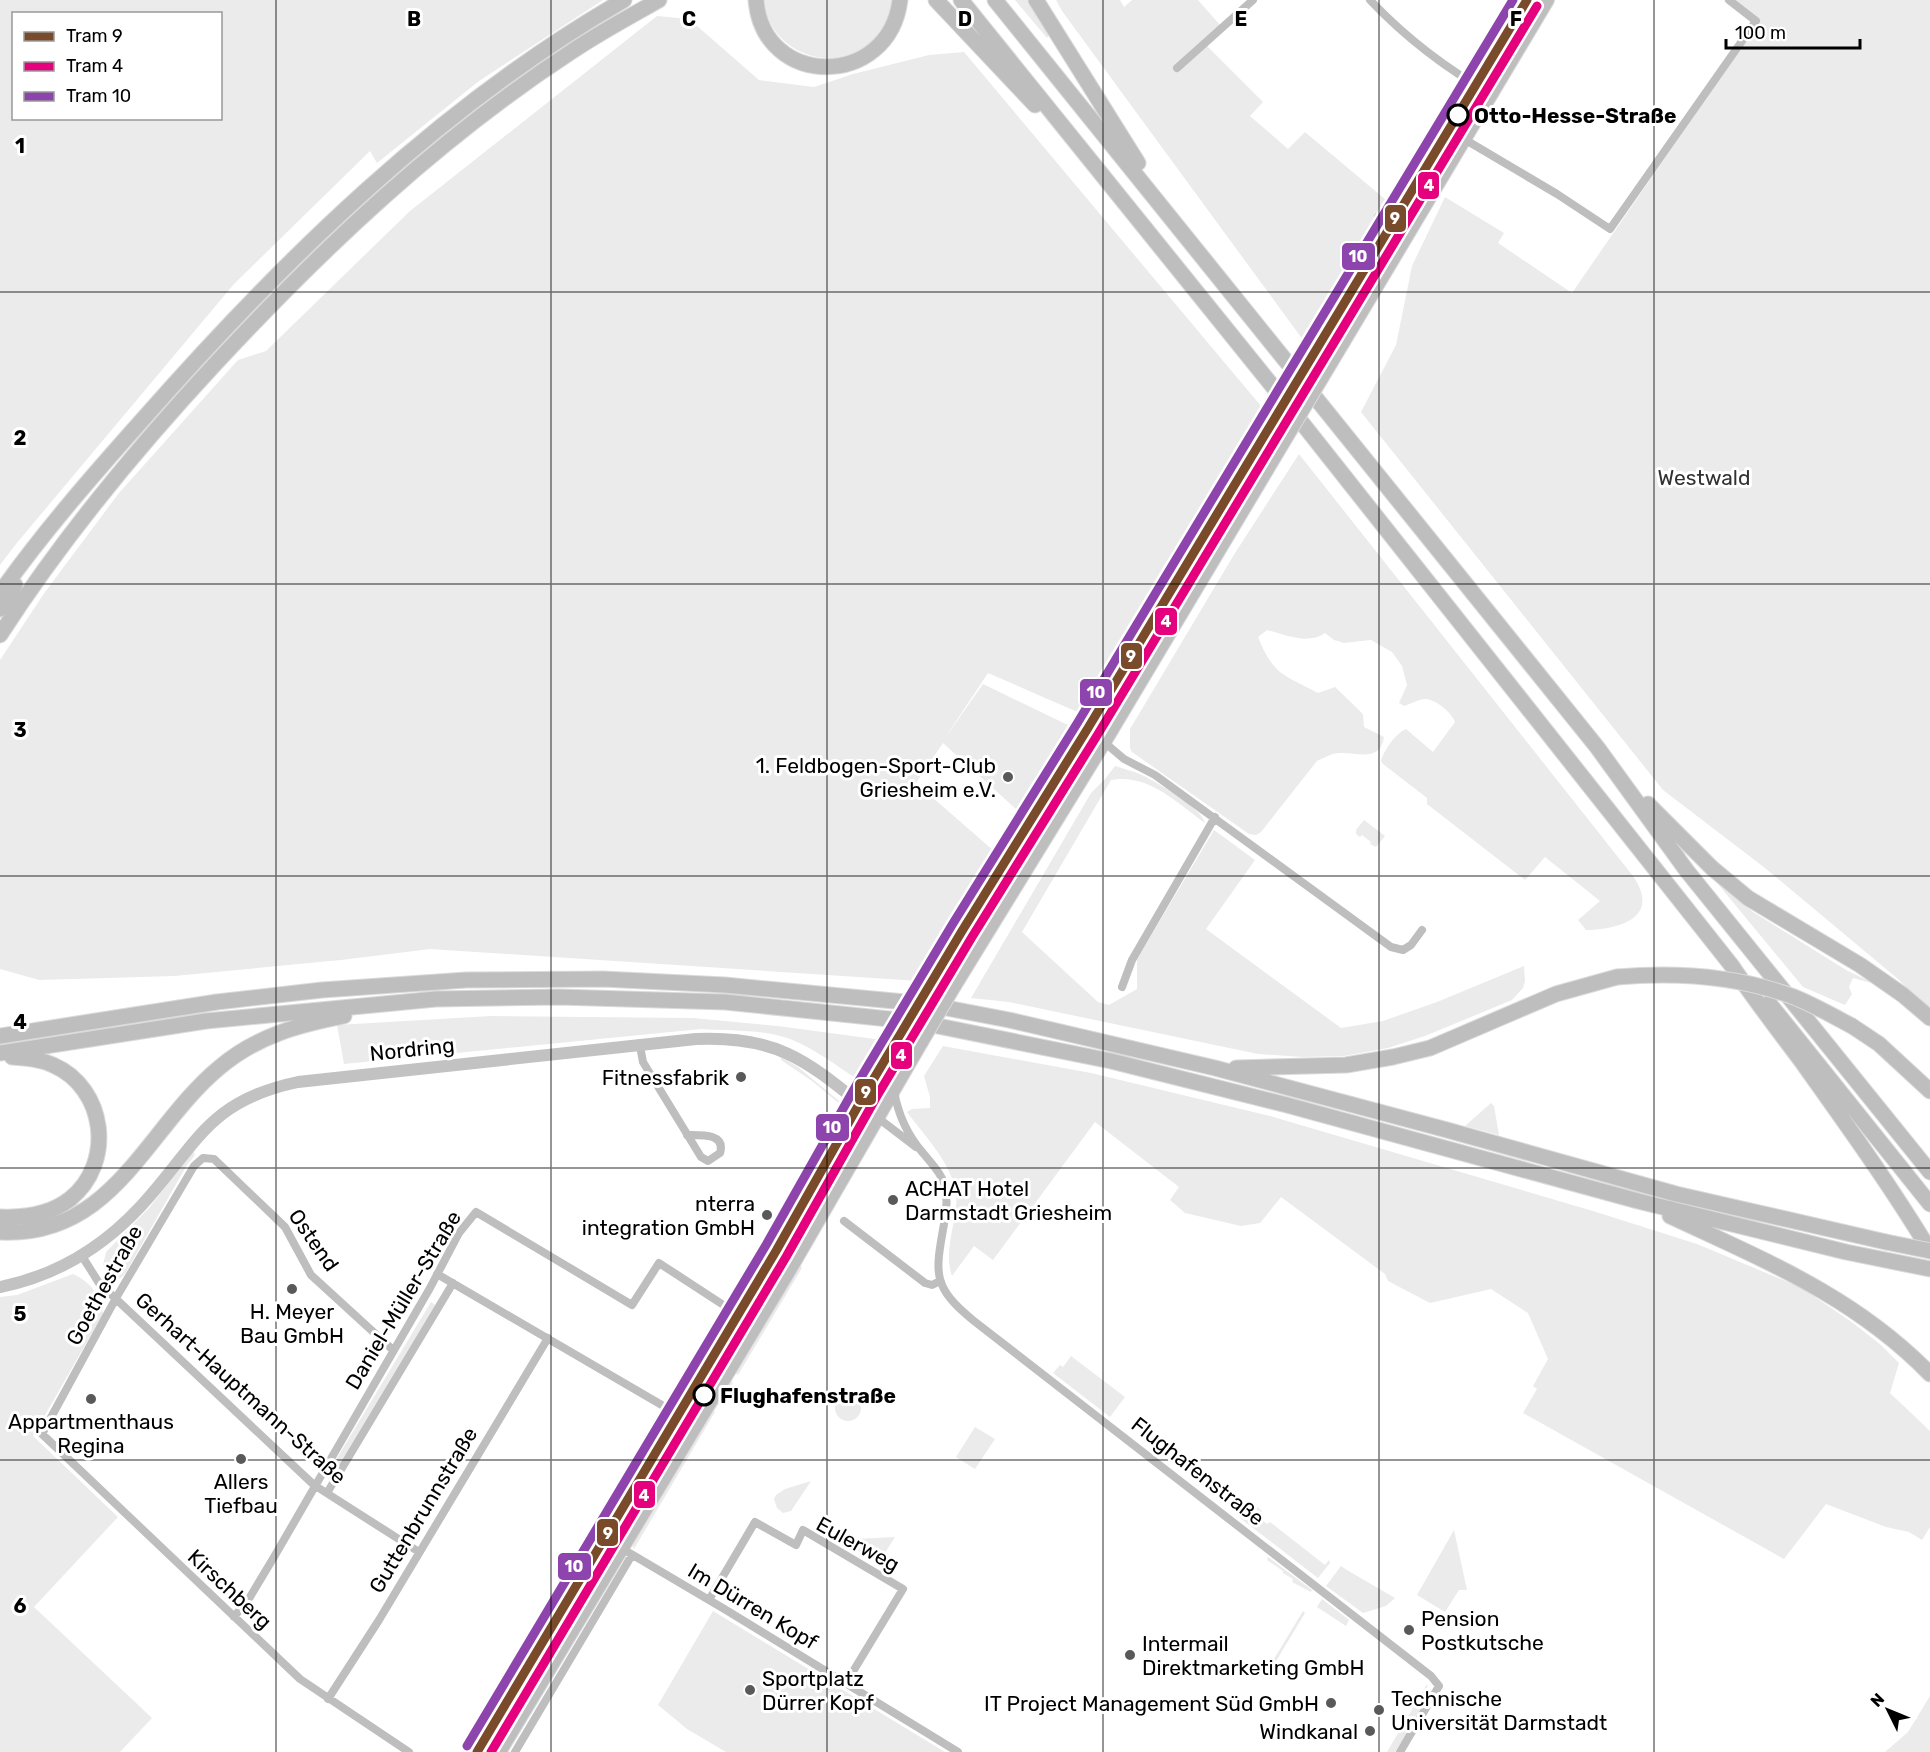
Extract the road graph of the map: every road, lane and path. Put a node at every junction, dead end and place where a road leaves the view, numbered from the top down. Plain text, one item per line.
1 (624, 0) edge
2 (659, 0) edge
3 (756, 0) edge
4 (900, 0) edge
5 (936, 0) edge
6 (961, 0) edge
7 (995, 0) edge
8 (1036, 0) edge
9 (1253, 0) edge
10 (1370, 0) edge
11 (1520, 0) edge
12 (1547, 0) edge
13 (1729, 0) edge
14 (1176, 68) dead end
15 (1471, 83) junction
16 (1491, 94) junction
17 (1464, 139) junction
18 (1079, 145) junction
19 (1171, 217) junction
20 (1378, 217) dead end
21 (85, 487) junction
22 (0, 592) edge
23 (0, 609) edge
24 (0, 635) edge
25 (1104, 742) junction
26 (1612, 768) junction
27 (1215, 817) junction
28 (1422, 930) dead end
29 (1732, 966) junction
30 (1122, 987) dead end
31 (436, 999) junction
32 (1930, 1018) edge
33 (0, 1036) edge
34 (640, 1046) junction
35 (917, 1049) junction
36 (0, 1054) edge
37 (1215, 1068) junction
38 (894, 1091) junction
39 (1930, 1091) edge
40 (847, 1093) junction
41 (878, 1118) junction
42 (687, 1134) dead end
43 (923, 1153) junction
44 (203, 1158) joint
45 (1930, 1172) edge
46 (1638, 1201) junction
47 (1930, 1204) edge
48 (0, 1217) edge
49 (844, 1221) dead end
50 (0, 1232) edge
51 (1930, 1251) edge
52 (82, 1256) junction
53 (1926, 1268) edge
54 (437, 1274) junction
55 (940, 1281) junction
56 (453, 1283) junction
57 (0, 1287) edge
58 (116, 1298) junction
59 (548, 1338) junction
60 (393, 1350) junction
61 (1930, 1374) edge
62 (672, 1411) junction
63 (42, 1434) joint
64 (314, 1485) junction
65 (327, 1493) junction
66 (419, 1552) junction
67 (627, 1552) junction
68 (709, 1600) junction
69 (234, 1617) junction
70 (846, 1683) junction
71 (328, 1699) junction
72 (409, 1752) edge
73 (468, 1752) edge
74 (499, 1752) edge
75 (515, 1752) edge
76 (958, 1752) edge
77 (1400, 1752) edge

1 - 21 highway
2 - 24 highway
3 - 4 highway
5 - 18 highway
6 - 18 highway
7 - 19 highway
8 - 19 highway
9 - 14 street
10 - 15 street
11 - 15 street
12 - 16 main road
13 - 17 street
15 - 16 street
15 - 20 street
16 - 17 main road
17 - 25 main road, bridge
18 - 29 highway
19 - 26 highway
21 - 22 highway
21 - 23 highway
25 - 27 street
25 - 35 main road, bridge
26 - 32 highway
26 - 45 highway
27 - 28 street
27 - 30 street
29 - 47 highway
29 - 51 highway
31 - 36 highway
31 - 46 highway
31 - 50 highway
33 - 37 highway
34 - 40 main road, Nordring
34 - 42 street
34 - 52 main road, Nordring
35 - 38 main road
35 - 40 main road
36 - 48 highway
37 - 39 highway, bridge
37 - 51 highway, bridge
38 - 41 main road
38 - 43 street
40 - 41 main road, Nordring
41 - 43 street
41 - 67 main road
43 - 55 street
44 - 58 street, Goethestraße
44 - 60 street, Ostend
46 - 53 highway
46 - 61 highway
49 - 55 street
52 - 57 main road, Nordring
52 - 58 street, Gerhart-Hauptmann-Straße
54 - 56 street
54 - 60 street, Daniel-Müller-Straße
54 - 62 street, Daniel-Müller-Straße
55 - 77 street, Flughafenstraße
56 - 59 street
56 - 65 street, Daniel-Müller-Straße
58 - 63 street, Goethestraße
58 - 64 street, Gerhart-Hauptmann-Straße
59 - 62 street
59 - 66 street, Guttenbrunnstraße
60 - 64 street, Daniel-Müller-Straße
62 - 73 street
63 - 69 street, Kirschberg
64 - 65 street, Gerhart-Hauptmann-Straße
64 - 69 street, Daniel-Müller-Straße
65 - 66 street, Gerhart-Hauptmann-Straße
66 - 71 street, Guttenbrunnstraße
67 - 68 street, Im Dürren Kopf
67 - 74 main road
67 - 75 street
68 - 70 street, Im Dürren Kopf
68 - 70 street, Eulerweg
69 - 71 street, Kirschberg
70 - 76 street, Im Dürren Kopf
71 - 72 street, Kirschberg

